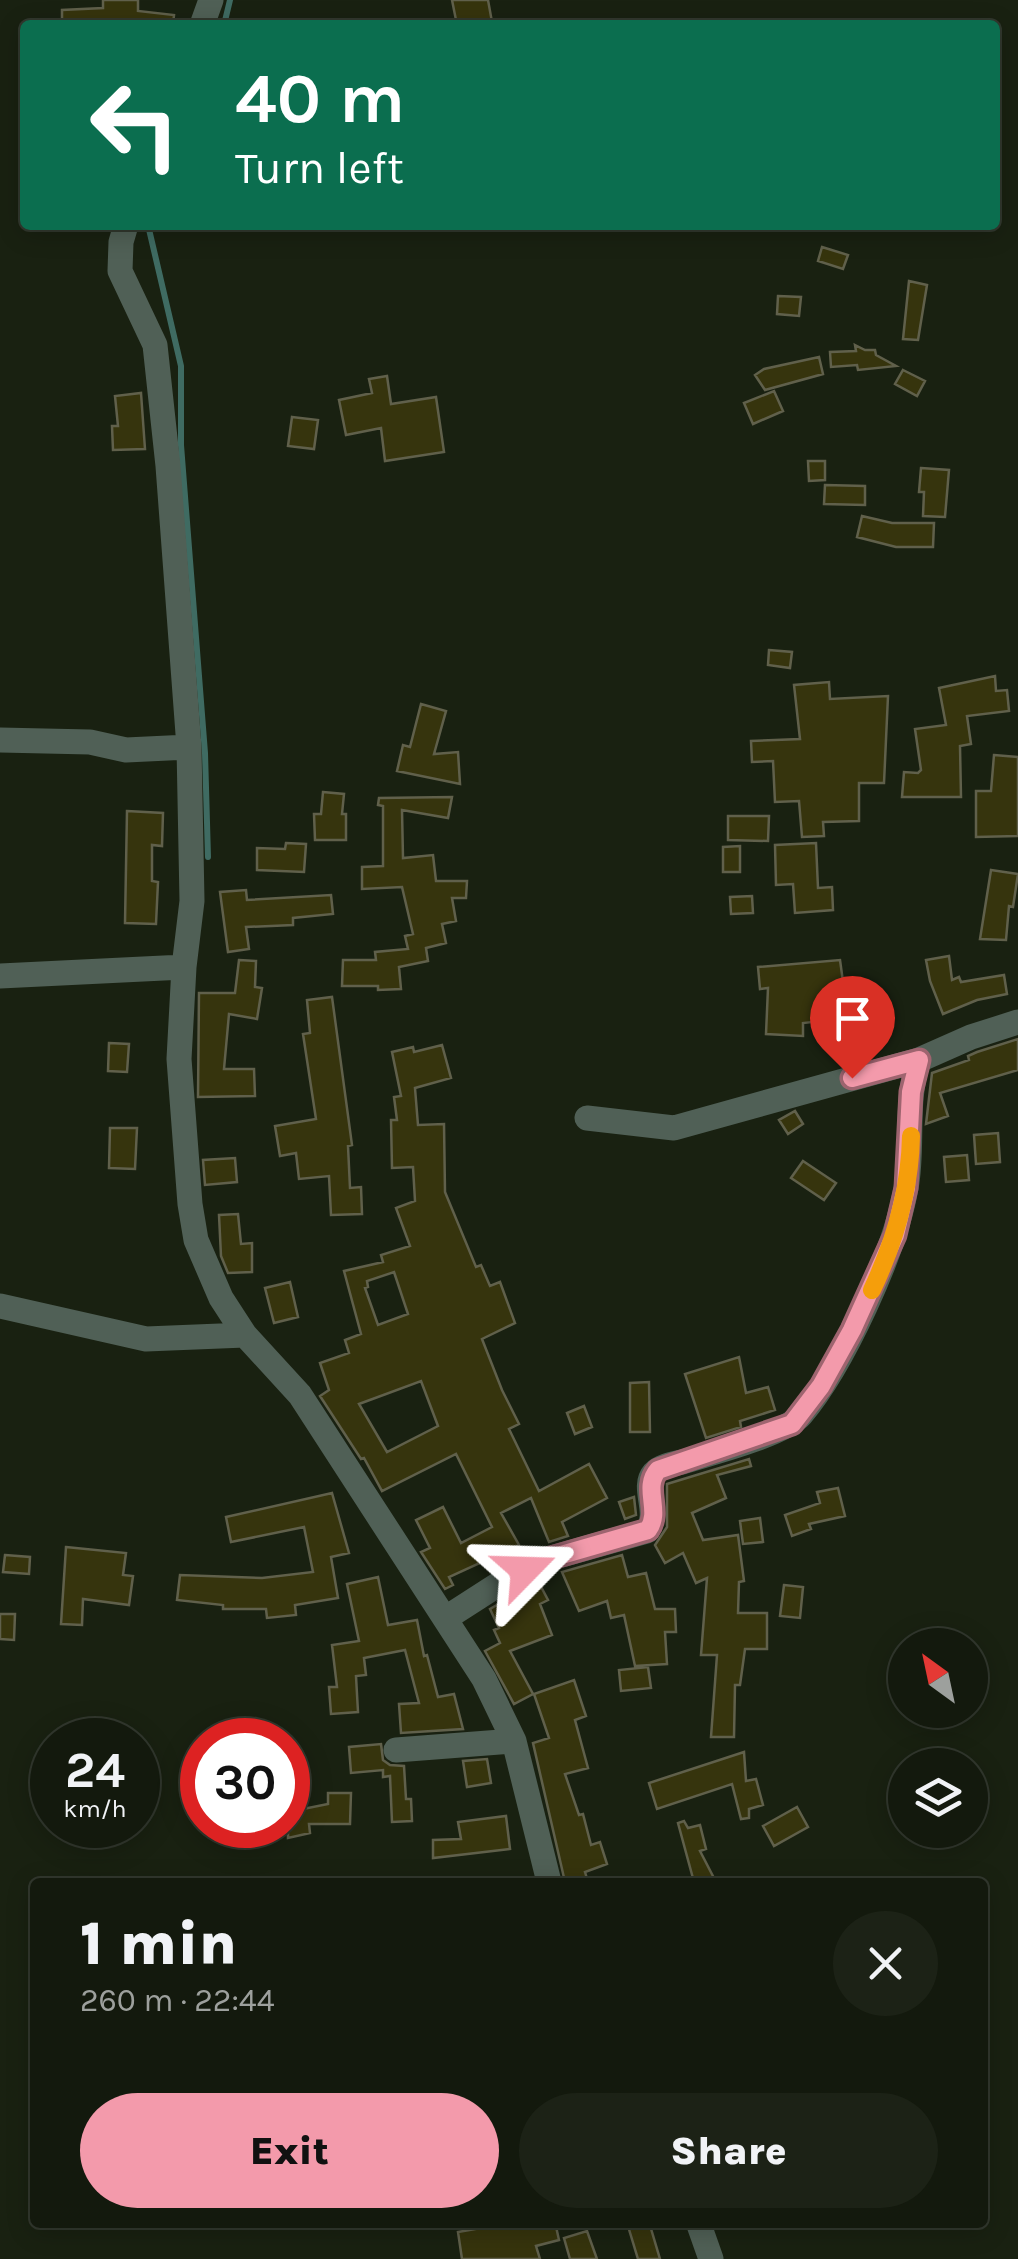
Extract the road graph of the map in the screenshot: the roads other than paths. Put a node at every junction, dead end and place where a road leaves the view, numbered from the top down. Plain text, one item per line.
1 (125, 230) edge
2 (0, 740) edge
3 (189, 747) junction
4 (184, 967) junction
5 (0, 976) edge
6 (1018, 1022) edge
7 (919, 1060) junction
8 (587, 1118) dead end
9 (0, 1306) edge
10 (245, 1334) junction
11 (446, 1618) junction
12 (514, 1741) junction
13 (396, 1750) dead end
14 (548, 1878) edge
15 (700, 2228) edge
16 (712, 2259) edge

1 - 3 street
2 - 3 street
3 - 4 street
4 - 5 street
4 - 10 street
6 - 7 street
7 - 8 street
7 - 11 street
9 - 10 street
10 - 11 street
11 - 12 street
12 - 13 street
12 - 14 street
15 - 16 street

